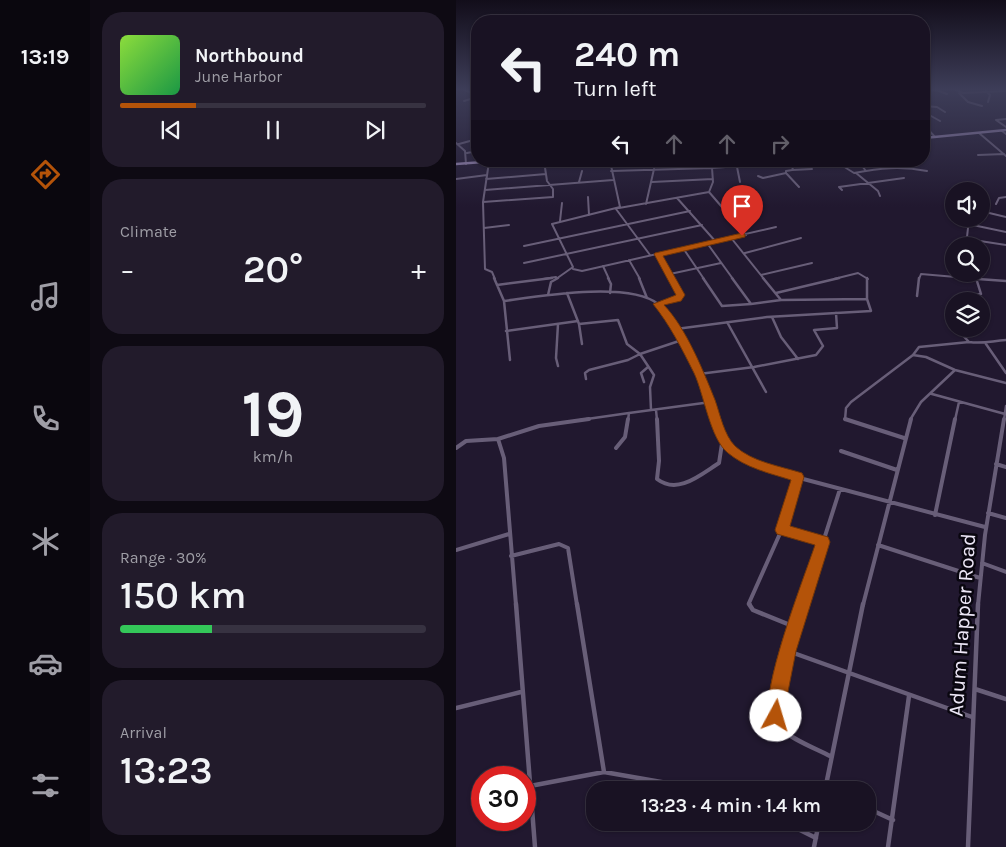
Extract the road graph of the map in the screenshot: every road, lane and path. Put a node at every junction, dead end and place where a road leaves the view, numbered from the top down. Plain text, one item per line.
1 (1006, 130) edge
2 (930, 132) edge
3 (979, 132) junction
4 (930, 137) edge
5 (935, 137) junction
6 (471, 140) edge
7 (457, 144) edge
8 (471, 152) edge
9 (467, 153) junction
10 (978, 155) dead end
11 (1005, 155) edge
12 (456, 164) edge
13 (466, 164) junction
14 (471, 164) edge
15 (488, 167) edge
16 (545, 167) edge
17 (611, 167) edge
18 (737, 167) joint
19 (793, 167) edge
20 (845, 167) edge
21 (863, 167) edge
22 (887, 167) joint
23 (712, 168) junction
24 (654, 169) junction
25 (812, 169) dead end
26 (792, 170) junction
27 (582, 171) dead end
28 (611, 171) junction
29 (867, 171) junction
30 (927, 171) dead end
31 (786, 173) junction
32 (855, 173) junction
33 (546, 174) junction
34 (487, 175) junction
35 (758, 176) dead end
36 (904, 178) dead end
37 (456, 179) edge
38 (486, 179) junction
39 (713, 179) junction
40 (613, 180) junction
41 (579, 182) junction
42 (652, 182) junction
43 (740, 182) dead end
44 (549, 184) junction
45 (869, 184) junction
46 (799, 188) dead end
47 (485, 190) junction
48 (842, 190) dead end
49 (708, 192) junction
50 (880, 196) dead end
51 (588, 197) dead end
52 (1006, 197) edge
53 (677, 198) junction
54 (484, 202) junction
55 (562, 203) dead end
56 (646, 204) junction
57 (996, 204) dead end
58 (618, 208) junction
59 (690, 211) junction
60 (990, 213) edge
61 (589, 215) junction
62 (1006, 217) edge
63 (560, 221) junction
64 (626, 224) junction
65 (509, 225) dead end
66 (702, 225) junction
67 (776, 227) dead end
68 (982, 227) edge
69 (484, 228) junction
70 (1006, 232) edge
71 (746, 235) junction
72 (560, 238) junction
73 (732, 238) junction
74 (801, 238) dead end
75 (637, 239) junction
76 (716, 242) junction
77 (707, 243) junction
78 (990, 243) edge
79 (1006, 245) edge
80 (524, 246) dead end
81 (683, 248) junction
82 (745, 253) junction
83 (658, 254) junction
84 (568, 255) junction
85 (650, 256) junction
86 (629, 260) junction
87 (524, 263) dead end
88 (721, 263) junction
89 (812, 263) dead end
90 (603, 266) junction
91 (573, 269) junction
92 (696, 269) junction
93 (670, 274) junction
94 (761, 275) junction
95 (945, 275) edge
96 (559, 276) junction
97 (990, 279) edge
98 (1006, 281) edge
99 (497, 285) junction
100 (567, 293) junction
101 (610, 293) junction
102 (776, 293) junction
103 (548, 295) junction
104 (917, 296) dead end
105 (647, 298) junction
106 (867, 299) junction
107 (781, 300) junction
108 (504, 301) junction
109 (658, 304) junction
110 (751, 304) junction
111 (836, 313) junction
112 (772, 317) junction
113 (727, 322) junction
114 (578, 323) junction
115 (558, 324) junction
116 (676, 329) junction
117 (506, 332) junction
118 (964, 337) edge
119 (682, 340) junction
120 (1006, 340) edge
121 (969, 342) junction
122 (582, 344) dead end
123 (986, 344) junction
124 (640, 354) junction
125 (913, 355) junction
126 (798, 359) junction
127 (510, 360) dead end
128 (558, 366) dead end
129 (648, 367) junction
130 (754, 367) junction
131 (955, 370) junction
132 (1006, 373) edge
133 (700, 374) junction
134 (586, 379) dead end
135 (644, 382) dead end
136 (1006, 383) edge
137 (766, 392) dead end
138 (931, 394) junction
139 (711, 402) junction
140 (959, 402) junction
141 (1006, 406) edge
142 (651, 410) junction
143 (656, 410) junction
144 (629, 413) junction
145 (1005, 414) edge
146 (723, 437) junction
147 (904, 438) junction
148 (498, 439) junction
149 (456, 448) edge
150 (616, 448) dead end
151 (841, 451) dead end
152 (996, 464) junction
153 (1006, 467) edge
154 (897, 470) junction
155 (798, 477) junction
156 (840, 490) junction
157 (889, 503) junction
158 (988, 513) junction
159 (935, 515) junction
160 (1006, 518) edge
161 (985, 528) junction
162 (782, 530) junction
163 (509, 534) junction
164 (823, 542) junction
165 (878, 545) junction
166 (456, 550) edge
167 (511, 556) junction
168 (982, 563) junction
169 (1006, 572) edge
170 (980, 578) junction
171 (795, 627) junction
172 (788, 651) junction
173 (848, 672) junction
174 (975, 689) junction
175 (521, 692) junction
176 (909, 696) junction
177 (1006, 699) edge
178 (456, 708) edge
179 (972, 717) junction
180 (830, 756) junction
181 (528, 766) edge
182 (604, 772) junction
183 (656, 781) edge
184 (827, 781) edge
185 (536, 785) edge
186 (876, 812) edge
187 (892, 820) junction
188 (534, 831) edge
189 (802, 831) edge
190 (817, 831) edge
191 (816, 838) junction
192 (535, 847) edge
193 (814, 847) edge
194 (888, 847) edge
195 (968, 847) edge

1 - 3 street
2 - 5 street
3 - 5 street
3 - 11 street
4 - 5 street
6 - 7 street
7 - 9 street
8 - 9 street
9 - 13 street
10 - 11 street
12 - 13 street
13 - 14 street
15 - 34 street
16 - 33 street
17 - 28 street
18 - 23 street
18 - 43 street
19 - 26 street
20 - 32 street
21 - 29 street
22 - 29 street
22 - 30 street
23 - 24 street
23 - 39 street
24 - 28 street
24 - 42 street
25 - 26 street
26 - 31 street
27 - 41 street
28 - 40 street
29 - 32 street
31 - 35 street
31 - 46 street
32 - 45 street
33 - 38 street
33 - 44 street
34 - 37 street
34 - 38 street
36 - 45 street
38 - 47 street
39 - 42 street
39 - 49 street
40 - 41 street
40 - 58 street
41 - 44 street
42 - 56 street
44 - 47 street
44 - 54 street
45 - 48 street
45 - 50 street
47 - 54 street
49 - 53 street
49 - 71 street
51 - 61 street
52 - 57 street
53 - 56 street
53 - 59 street
54 - 69 street
55 - 63 street
56 - 58 street
58 - 61 street
58 - 64 street
59 - 64 street
59 - 66 street
60 - 62 street
61 - 63 street
63 - 72 street
64 - 72 street
64 - 75 street
65 - 69 street
66 - 75 street
66 - 76 street
67 - 71 street
68 - 70 street
69 - 99 street
71 - 73 street
72 - 80 street
72 - 84 street
73 - 76 street
73 - 82 street
74 - 82 street
75 - 84 street
75 - 85 street
76 - 77 street
77 - 81 street
77 - 88 street
78 - 79 street
81 - 83 street
81 - 92 street
82 - 94 street
83 - 85 street
83 - 93 street
84 - 87 street
84 - 91 street
85 - 86 street
86 - 90 street
86 - 105 street
88 - 92 street
88 - 110 street
89 - 94 street
90 - 91 street
90 - 101 street
91 - 96 street
92 - 93 street
92 - 110 street
93 - 109 street
94 - 102 street
95 - 104 street
96 - 99 street
96 - 103 street
97 - 98 street
99 - 108 street
100 - 101 street
100 - 103 street
100 - 114 street
101 - 105 street
102 - 106 street
102 - 107 street
103 - 108 street
105 - 109 street
106 - 107 street
106 - 111 street
107 - 110 street
108 - 117 street
109 - 116 street
111 - 112 street
111 - 126 street
112 - 113 street
112 - 126 street
113 - 116 street
113 - 130 street
114 - 115 street
114 - 122 street
114 - 124 street
115 - 117 street
115 - 128 street
116 - 119 street
117 - 127 street
118 - 121 street
119 - 124 street
119 - 133 street
120 - 123 street
121 - 123 street
121 - 125 street
123 - 132 street
124 - 129 street
124 - 134 street
125 - 131 street
125 - 147 street
126 - 130 street
129 - 135 street
129 - 142 street
130 - 133 street
130 - 137 street
131 - 136 street
131 - 138 street
133 - 139 street
138 - 140 street
138 - 147 street
139 - 143 street
139 - 146 street
140 - 145 street
140 - 159 street
141 - 145 street, Adum Happer Road
142 - 143 street
142 - 144 street
143 - 146 street
144 - 148 street
144 - 150 street
145 - 152 street, Adum Happer Road
146 - 155 street
147 - 154 street
148 - 149 street
148 - 163 street
151 - 154 street
152 - 153 street
152 - 158 street, Adum Happer Road
154 - 157 street
155 - 156 street
155 - 162 street
156 - 157 street
156 - 164 street
157 - 159 street
157 - 165 street
158 - 160 street
158 - 161 street, Adum Happer Road
159 - 161 street
161 - 168 street, Adum Happer Road
162 - 164 street
162 - 171 street
163 - 166 street
163 - 167 street
164 - 171 street
165 - 170 street
165 - 173 street
167 - 175 street
167 - 182 street
168 - 169 street
168 - 170 street, Adum Happer Road
170 - 174 street, Adum Happer Road
171 - 172 street
172 - 173 street
172 - 180 street
173 - 176 street
173 - 180 street
174 - 177 street
174 - 179 street, Adum Happer Road
175 - 178 street
175 - 181 street
176 - 179 street
176 - 187 street
179 - 195 street, Adum Happer Road
180 - 184 street
182 - 183 street
182 - 185 street
186 - 187 street
187 - 194 street
188 - 192 street
189 - 191 street
190 - 191 street
191 - 193 street

